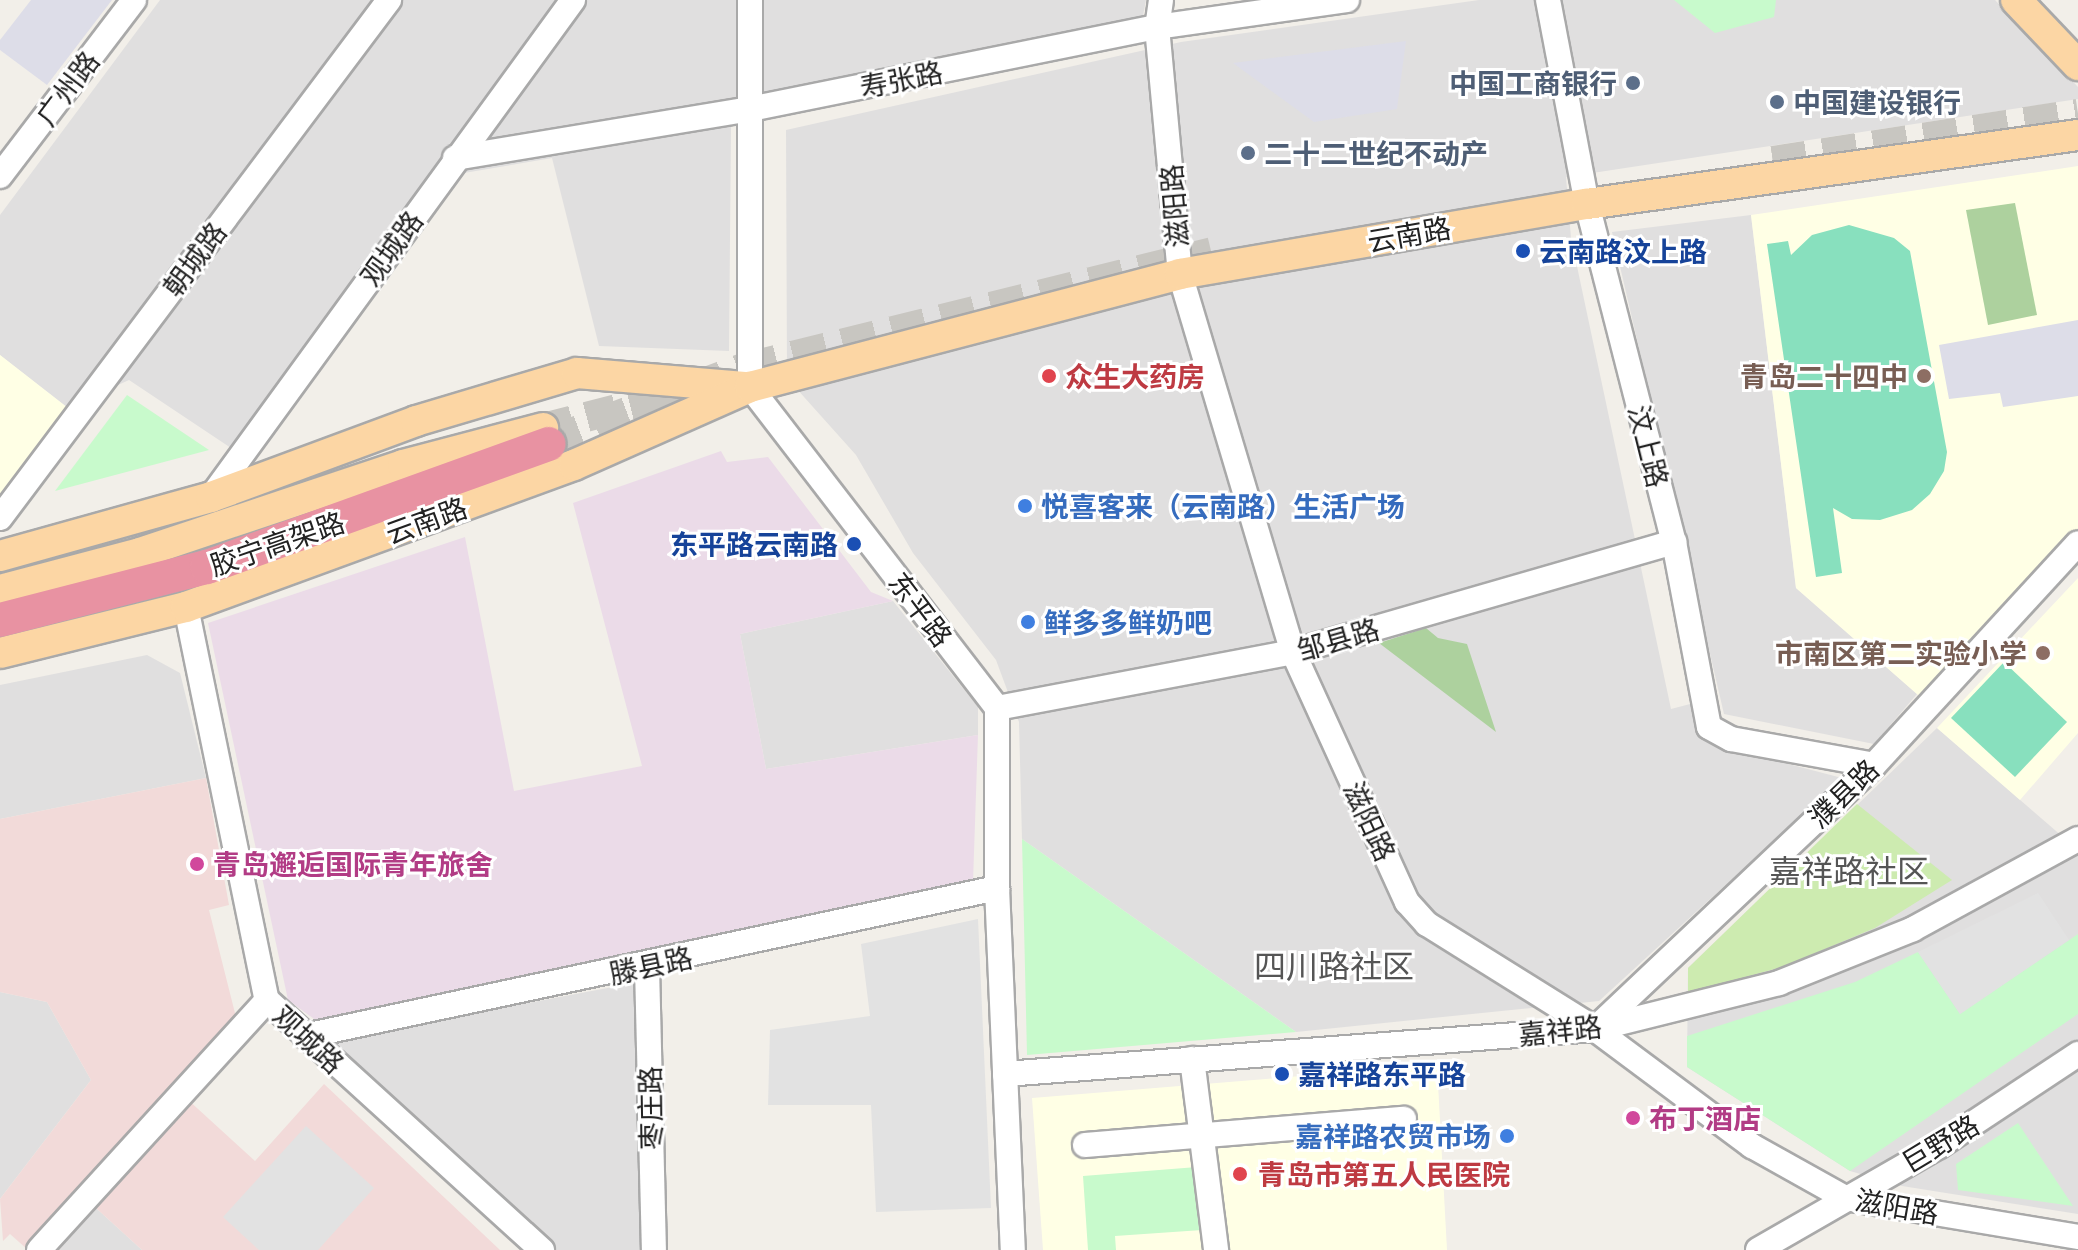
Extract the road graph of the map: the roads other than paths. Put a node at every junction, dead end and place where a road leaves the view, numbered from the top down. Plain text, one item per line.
1 (134, 0) edge
2 (389, 0) edge
3 (573, 0) edge
4 (750, 0) edge
5 (1161, 0) edge
6 (1347, 0) edge
7 (1548, 0) edge
8 (2016, 0) edge
9 (1157, 27) junction
10 (2078, 65) edge
11 (750, 109) junction
12 (2078, 135) edge
13 (455, 158) junction
14 (0, 176) edge
15 (1587, 204) junction
16 (1180, 274) junction
17 (750, 387) junction
18 (545, 436) joint
19 (211, 497) junction
20 (0, 518) edge
21 (1674, 542) junction
22 (2078, 543) edge
23 (0, 556) edge
24 (0, 590) edge
25 (186, 607) junction
26 (0, 620) edge
27 (1293, 652) junction
28 (0, 653) edge
29 (997, 708) junction
30 (1874, 765) junction
31 (2078, 839) edge
32 (997, 888) junction
33 (647, 967) junction
34 (267, 1000) junction
35 (1595, 1029) junction
36 (305, 1036) junction
37 (2078, 1054) edge
38 (1192, 1059) junction
39 (1005, 1074) junction
40 (1404, 1119) dead end
41 (1201, 1138) junction
42 (1085, 1145) dead end
43 (1845, 1198) junction
44 (2078, 1237) edge
45 (39, 1250) edge
46 (542, 1250) edge
47 (654, 1250) edge
48 (1013, 1250) edge
49 (1216, 1250) edge
50 (1758, 1250) edge

1 - 14 street, 广州路
2 - 20 street, 朝城路
3 - 13 street, 观城路
4 - 11 street
5 - 9 street, 滋阳路
6 - 9 street, 寿张路
7 - 15 street, 汶上路
8 - 10 main road
9 - 11 street, 寿张路
9 - 16 street, 滋阳路
11 - 13 street, 寿张路
11 - 17 street
12 - 15 main road, 云南路
13 - 19 street, 观城路
15 - 16 main road, 云南路
15 - 21 street, 汶上路
16 - 17 main road, 云南路
16 - 27 street, 滋阳路
17 - 19 main road, 云南路
17 - 25 main road, 云南路
17 - 29 street, 东平路
18 - 24 main road
18 - 26 highway, 胶宁高架路
19 - 23 main road, 云南路
21 - 27 street, 邹县路
21 - 30 street, 汶上路
22 - 30 street, 濮县路
25 - 28 main road, 云南路
25 - 34 street, 观城路
27 - 29 street, 邹县路
27 - 35 street, 滋阳路
29 - 32 street
30 - 35 street, 濮县路
31 - 35 street, 嘉祥路
32 - 33 street, 滕县路
32 - 39 street
33 - 36 street, 滕县路
33 - 47 street, 枣庄路
34 - 36 street, 观城路
34 - 45 street
35 - 38 street, 嘉祥路
35 - 43 street, 滋阳路
36 - 46 street, 观城路
37 - 43 street, 巨野路
38 - 39 street, 嘉祥路
38 - 41 street
39 - 48 street
40 - 41 street
41 - 42 street
41 - 49 street
43 - 44 street, 滋阳路
43 - 50 street, 巨野路

